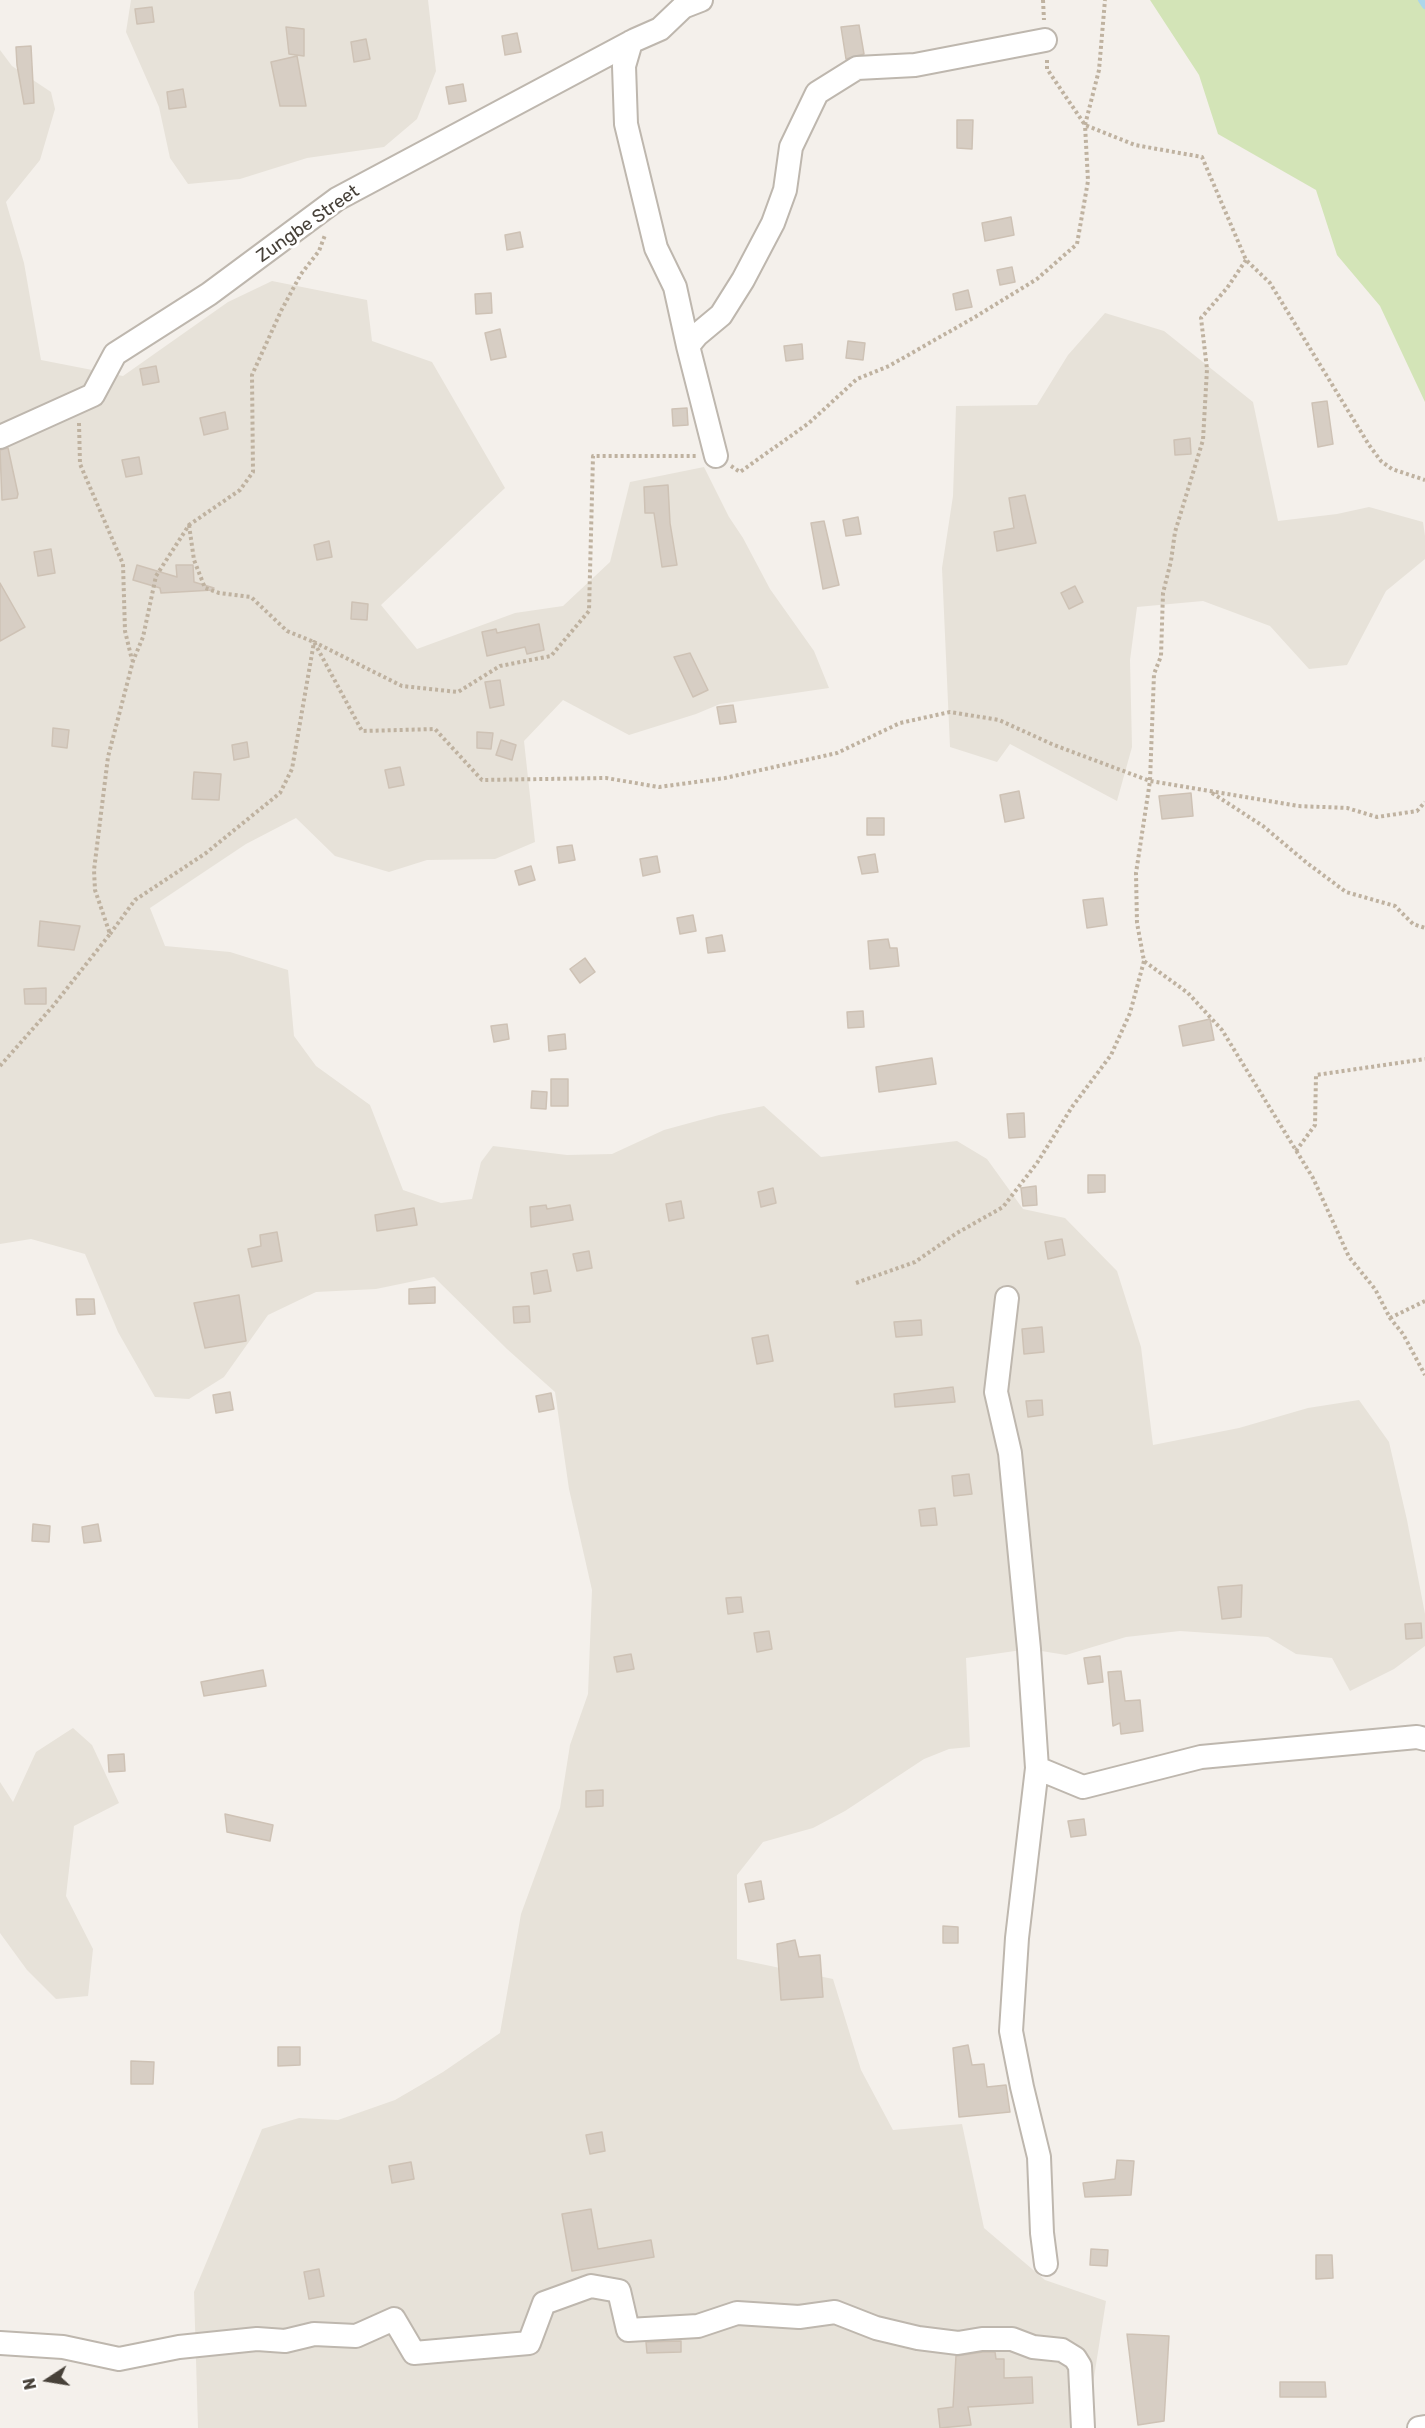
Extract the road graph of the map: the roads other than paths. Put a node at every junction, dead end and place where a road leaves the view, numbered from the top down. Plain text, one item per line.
1 (701, 0) edge
2 (1045, 40) road end
3 (631, 42) junction
4 (688, 346) junction
5 (0, 437) edge
6 (716, 456) road end
7 (1007, 1298) dead end
8 (1425, 1739) edge
9 (1037, 1768) junction
10 (1046, 2264) dead end
11 (0, 2343) edge
12 (1425, 2427) edge
13 (1083, 2428) edge
14 (1419, 2428) edge

1 - 3 street, Zungbe Street
2 - 4 street
3 - 4 street
3 - 5 street, Zungbe Street
4 - 6 street
7 - 9 street
8 - 9 street
9 - 10 street
11 - 13 street
12 - 14 street

